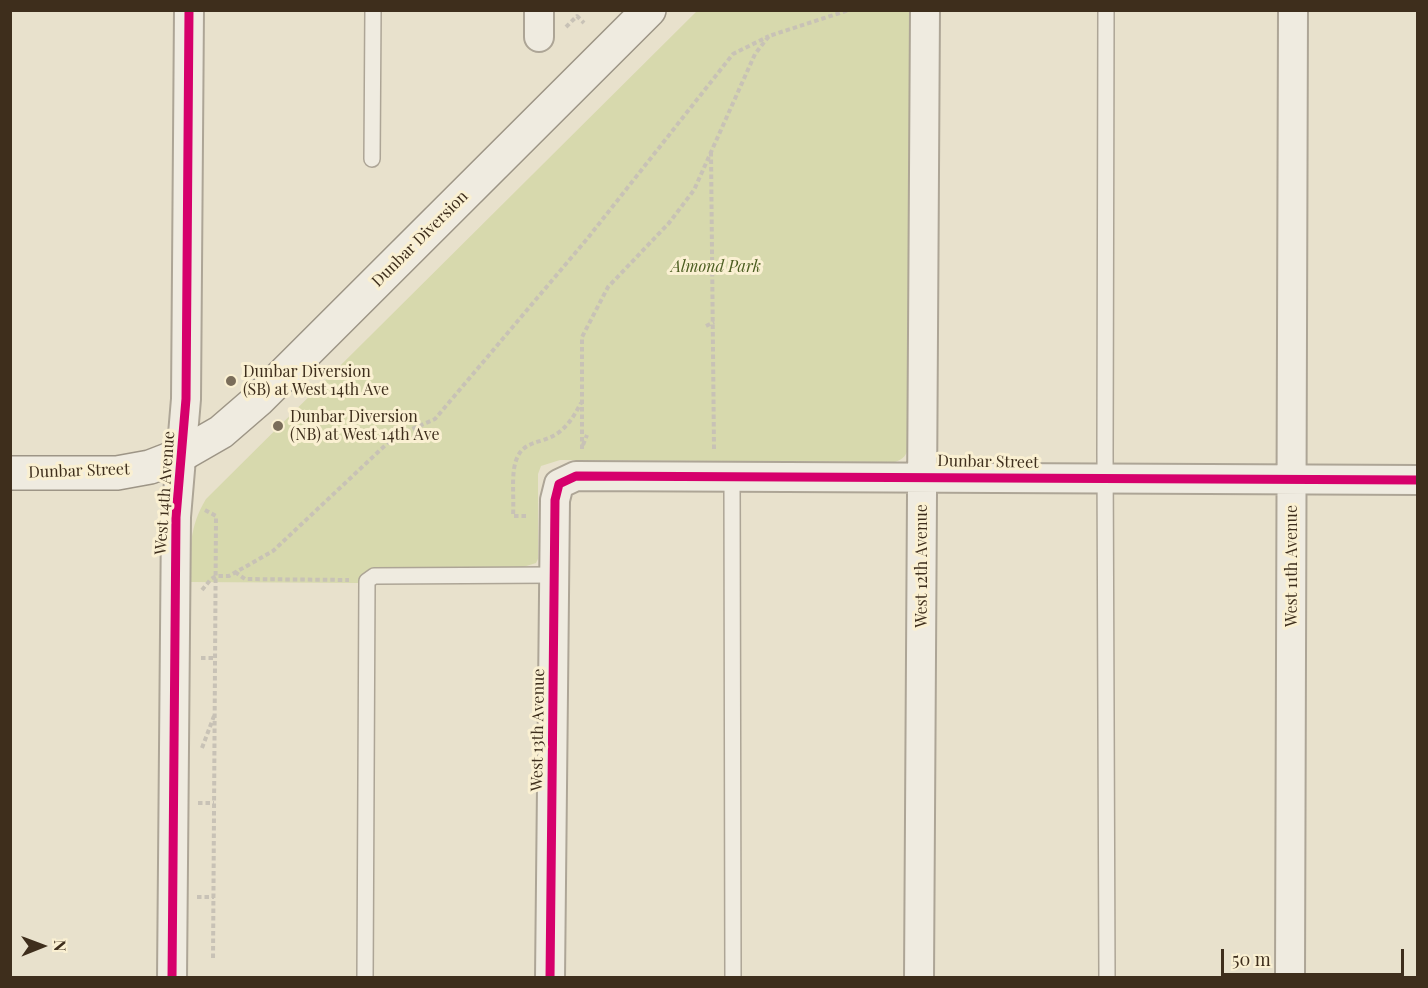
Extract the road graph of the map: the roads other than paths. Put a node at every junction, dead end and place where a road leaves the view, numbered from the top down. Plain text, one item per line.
1 (189, 10) edge
2 (372, 10) edge
3 (649, 10) edge
4 (925, 10) edge
5 (1106, 10) edge
6 (1293, 10) edge
7 (372, 159) dead end
8 (181, 455) junction
9 (10, 473) edge
10 (732, 477) junction
11 (923, 477) junction
12 (1293, 478) junction
13 (1105, 479) junction
14 (1418, 480) edge
15 (559, 484) joint
16 (554, 575) junction
17 (172, 978) edge
18 (365, 978) edge
19 (550, 978) edge
20 (733, 978) edge
21 (919, 978) edge
22 (1107, 978) edge
23 (1290, 978) edge

1 - 8 street, West 14th Avenue
2 - 7 lane
3 - 8 main road, Dunbar Diversion
4 - 11 street, West 12th Avenue
5 - 13 lane
6 - 12 street, West 11th Avenue
8 - 9 main road, Dunbar Street
8 - 17 street, West 14th Avenue
10 - 11 street, Dunbar Street
10 - 15 street, Dunbar Street
10 - 20 lane
11 - 13 street, Dunbar Street
11 - 21 street, West 12th Avenue
12 - 13 street, Dunbar Street
12 - 14 street, Dunbar Street
12 - 23 street, West 11th Avenue
13 - 22 lane
15 - 16 street, West 13th Avenue
16 - 18 lane
16 - 19 street, West 13th Avenue

